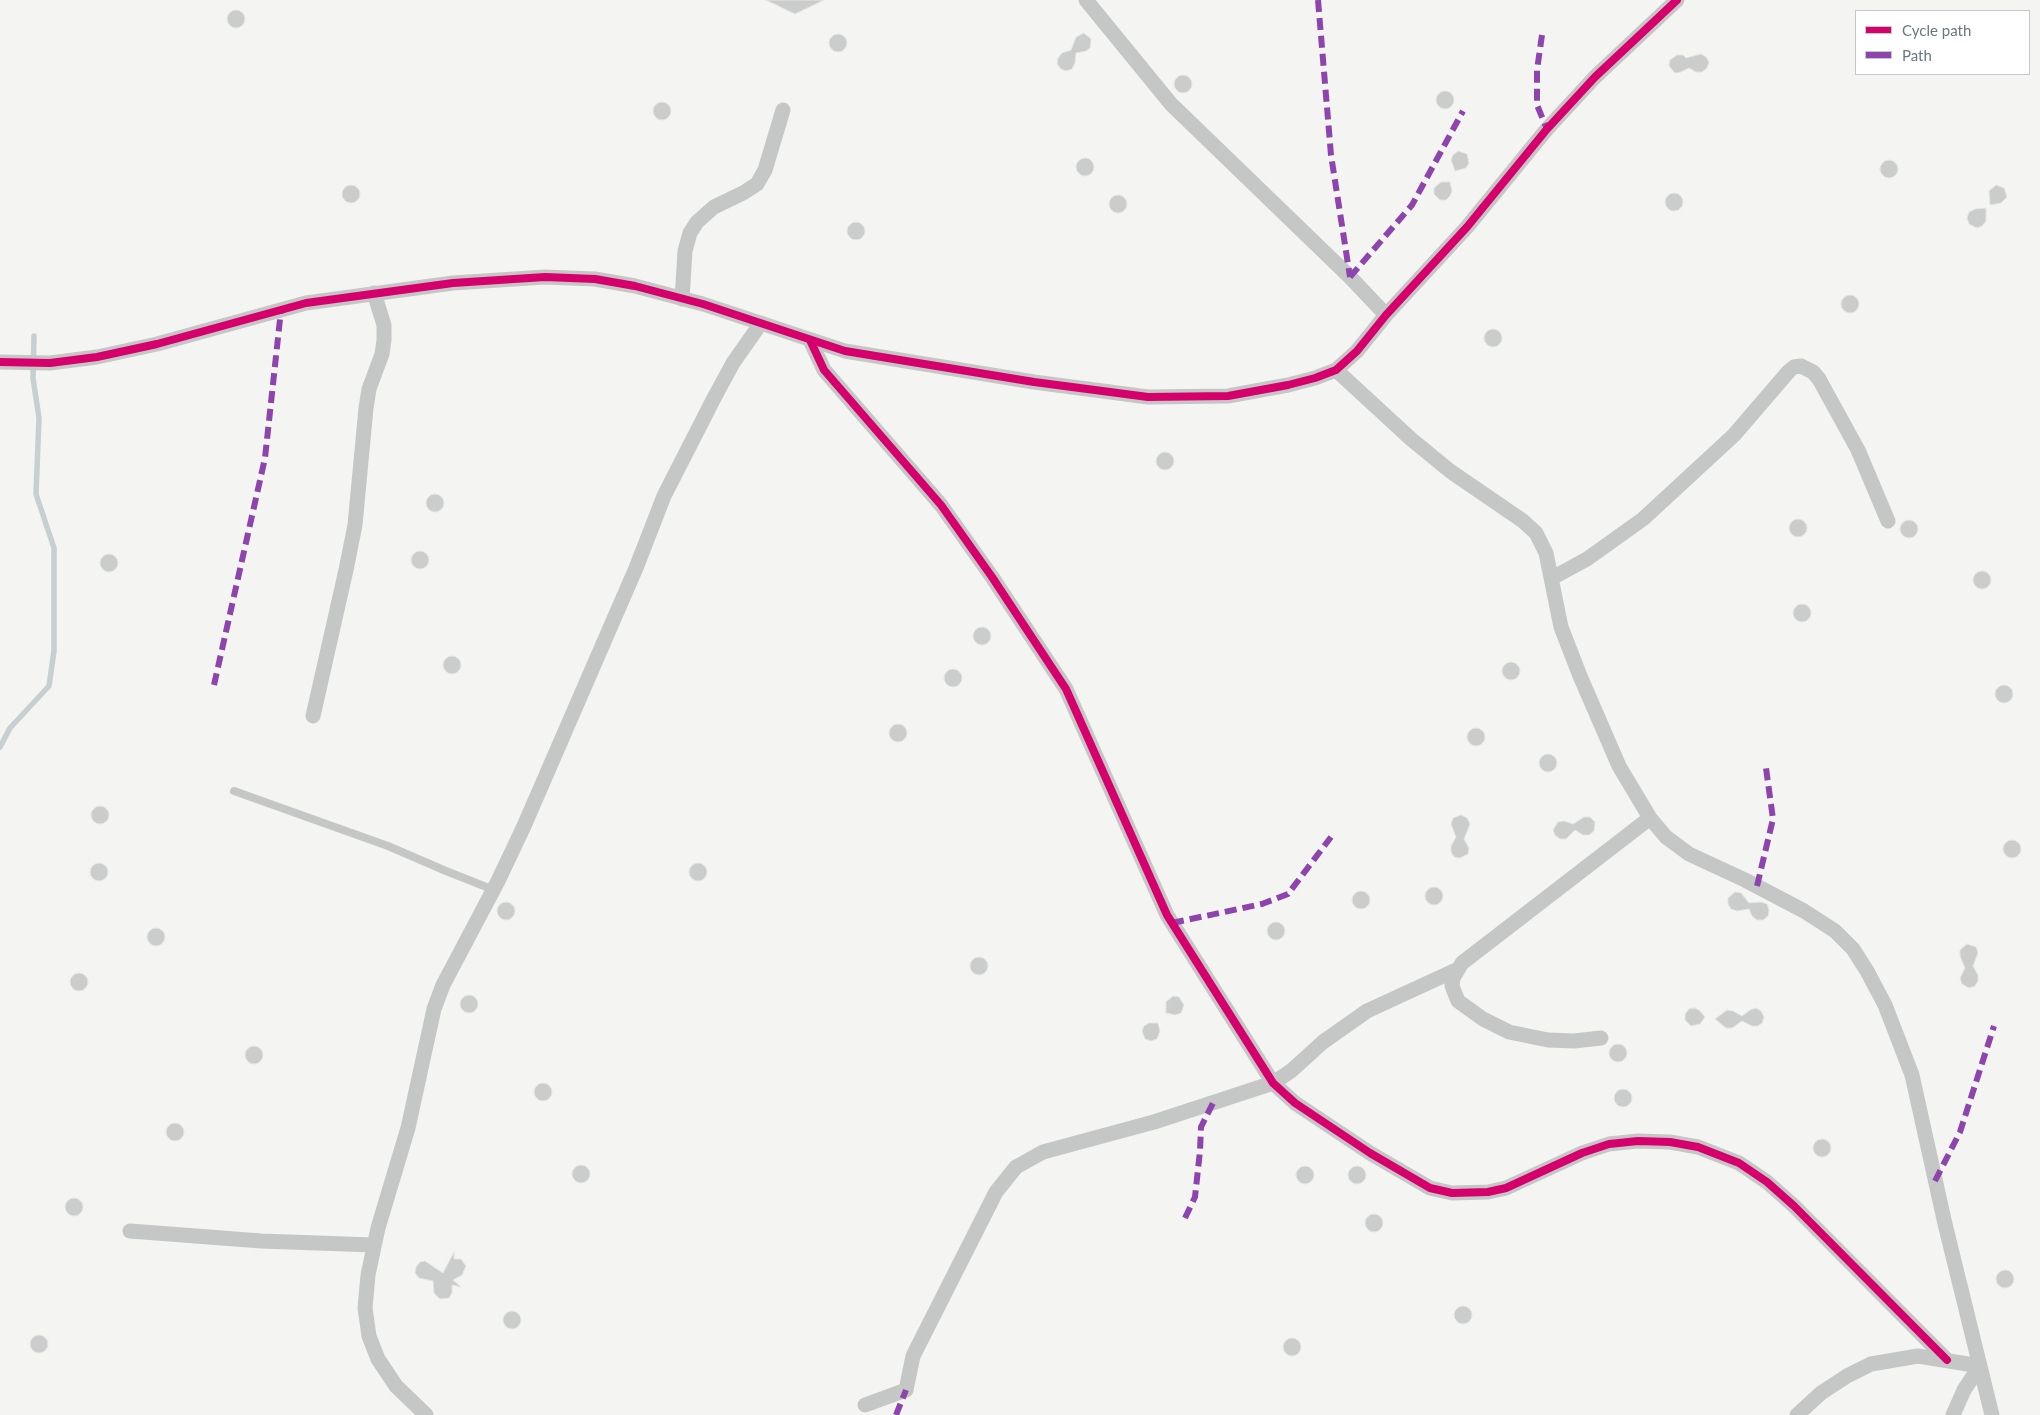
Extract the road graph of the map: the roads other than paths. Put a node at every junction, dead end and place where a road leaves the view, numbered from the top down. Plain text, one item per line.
1 (1086, 0) edge
2 (1677, 0) edge
3 (782, 110) dead end
4 (374, 293) junction
5 (682, 298) junction
6 (1386, 315) junction
7 (761, 323) junction
8 (810, 340) junction
9 (0, 362) edge
10 (1336, 370) junction
11 (1888, 521) dead end
12 (1552, 578) junction
13 (313, 716) dead end
14 (234, 791) dead end
15 (1650, 818) junction
16 (494, 890) junction
17 (1456, 970) junction
18 (1601, 1038) dead end
19 (1273, 1083) junction
20 (130, 1230) dead end
21 (374, 1245) junction
22 (1947, 1360) junction
23 (1980, 1366) junction
24 (865, 1405) dead end
25 (426, 1415) edge
26 (1797, 1415) edge
27 (1953, 1415) edge
28 (1992, 1415) edge

1 - 6 street
2 - 6 street
3 - 5 street
4 - 5 street
4 - 9 street
4 - 13 street
5 - 7 street
6 - 10 street
7 - 8 street
7 - 16 street
8 - 10 street
8 - 19 street
10 - 12 street
11 - 12 street
12 - 15 street
14 - 16 lane
15 - 17 street
15 - 23 street
16 - 21 street
17 - 18 street
17 - 19 street
19 - 22 street
19 - 24 street
20 - 21 street
21 - 25 street
22 - 23 street
22 - 26 street
23 - 27 street
23 - 28 street

